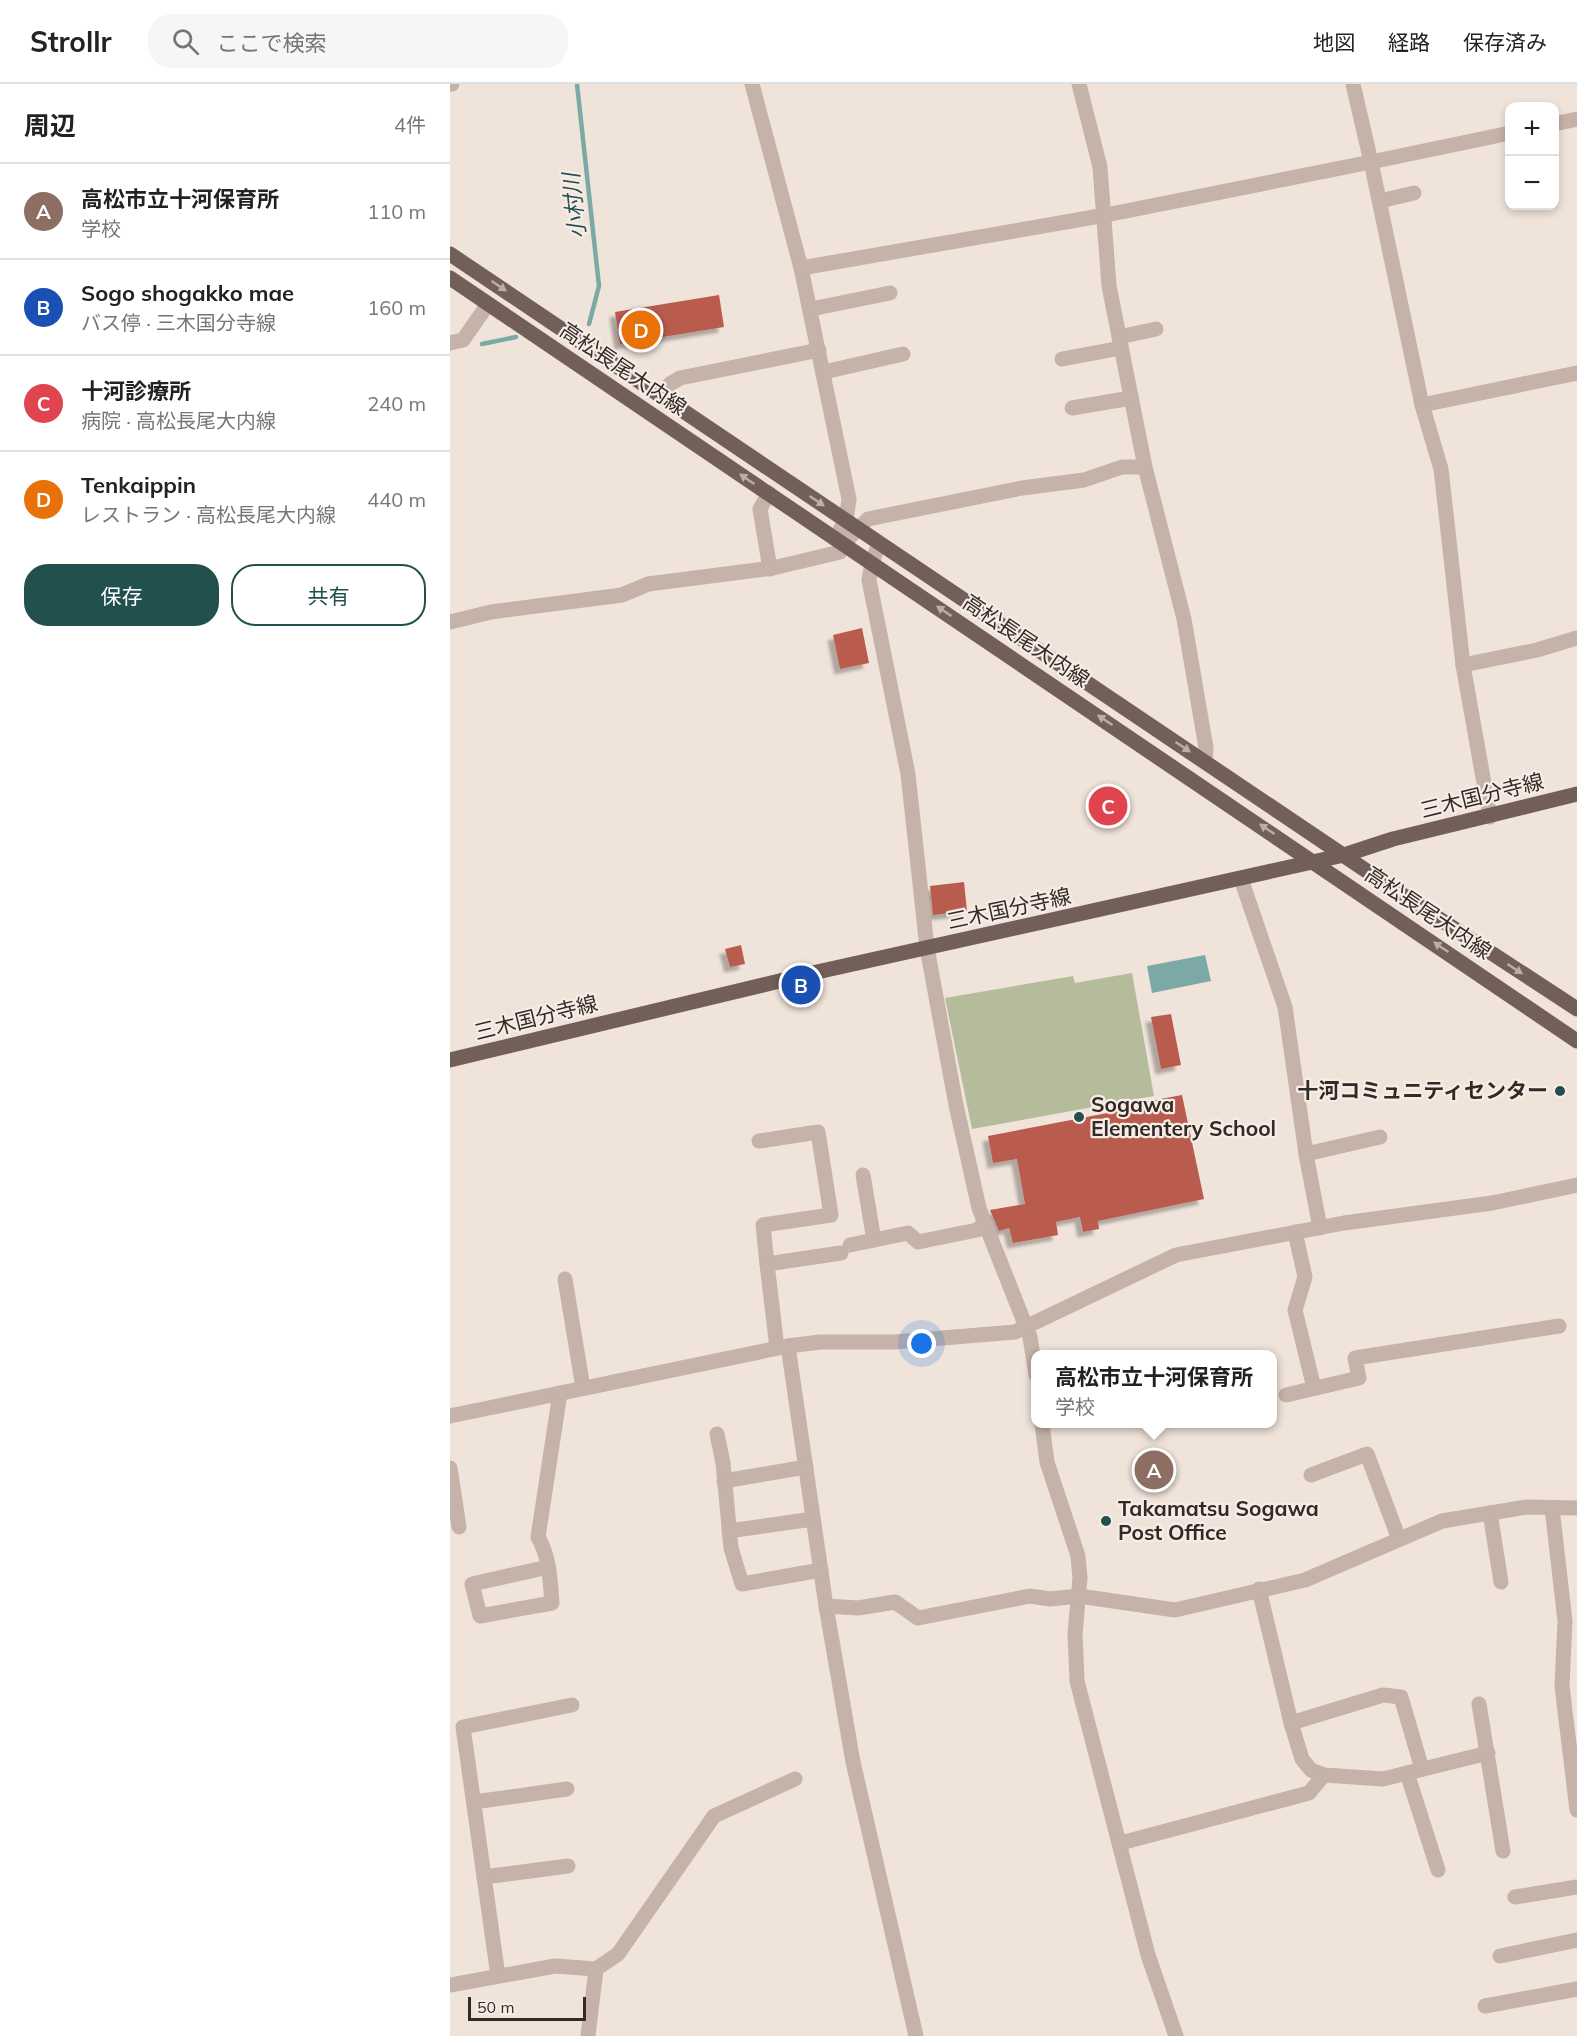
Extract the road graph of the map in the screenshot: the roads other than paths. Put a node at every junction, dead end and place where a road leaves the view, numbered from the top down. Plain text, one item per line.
1 (752, 84) edge
2 (1079, 84) edge
3 (1353, 84) edge
4 (1577, 119) edge
5 (1559, 123) edge
6 (1505, 134) edge
7 (1371, 162) junction
8 (1414, 193) dead end
9 (1380, 201) junction
10 (1106, 215) junction
11 (450, 254) edge
12 (801, 268) junction
13 (450, 278) edge
14 (890, 293) dead end
15 (488, 304) junction
16 (811, 309) junction
17 (1156, 329) dead end
18 (450, 342) edge
19 (1120, 343) junction
20 (819, 350) junction
21 (903, 354) dead end
22 (1062, 359) dead end
23 (824, 372) junction
24 (1577, 373) edge
25 (662, 396) junction
26 (1131, 398) junction
27 (1422, 405) junction
28 (1072, 408) dead end
29 (1145, 467) junction
30 (769, 494) junction
31 (852, 524) junction
32 (840, 540) junction
33 (879, 543) junction
34 (872, 563) junction
35 (770, 569) junction
36 (450, 622) edge
37 (1577, 638) edge
38 (1463, 665) junction
39 (1205, 761) junction
40 (1577, 794) edge
41 (1490, 817) junction
42 (1344, 855) junction
43 (1315, 862) junction
44 (1241, 879) junction
45 (927, 948) junction
46 (1577, 1009) edge
47 (1577, 1041) edge
48 (450, 1060) edge
49 (1380, 1137) dead end
50 (759, 1141) dead end
51 (1306, 1154) junction
52 (863, 1174) dead end
53 (1577, 1185) edge
54 (985, 1223) junction
55 (1320, 1228) junction
56 (1295, 1232) junction
57 (874, 1240) junction
58 (767, 1264) junction
59 (565, 1279) dead end
60 (1560, 1326) dead end
61 (1027, 1327) junction
62 (782, 1347) junction
63 (1031, 1351) edge
64 (583, 1388) junction
65 (1314, 1388) junction
66 (560, 1393) junction
67 (1286, 1395) dead end
68 (450, 1416) edge
69 (1043, 1428) edge
70 (717, 1434) dead end
71 (806, 1467) junction
72 (450, 1468) edge
73 (1311, 1475) dead end
74 (724, 1480) junction
75 (1552, 1508) junction
76 (1577, 1508) edge
77 (1490, 1513) junction
78 (813, 1519) junction
79 (459, 1527) dead end
80 (729, 1531) junction
81 (1399, 1539) junction
82 (548, 1567) junction
83 (821, 1569) junction
84 (1501, 1582) dead end
85 (1259, 1589) junction
86 (1079, 1596) junction
87 (826, 1606) junction
88 (1479, 1704) dead end
89 (572, 1705) dead end
90 (1291, 1723) junction
91 (1488, 1753) junction
92 (1574, 1759) edge
93 (1415, 1771) junction
94 (1324, 1775) junction
95 (795, 1779) dead end
96 (567, 1789) dead end
97 (474, 1802) junction
98 (1577, 1810) edge
99 (1121, 1843) junction
100 (1503, 1851) dead end
101 (568, 1866) dead end
102 (1438, 1870) dead end
103 (484, 1876) junction
104 (1577, 1887) edge
105 (1515, 1897) dead end
106 (1577, 1940) edge
107 (1500, 1956) dead end
108 (596, 1969) junction
109 (498, 1976) junction
110 (450, 1985) edge
111 (1577, 1989) edge
112 (1485, 2006) dead end
113 (588, 2036) edge
114 (916, 2036) edge
115 (1176, 2036) edge

1 - 12 street
2 - 10 street
3 - 7 street
4 - 5 street
6 - 7 street
7 - 9 street
7 - 10 street
8 - 9 street
9 - 27 street
10 - 12 street
10 - 19 street
11 -> 25 main road, 高松長尾大内線
12 - 16 street
13 - 15 main road, 高松長尾大内線
14 - 16 street
15 - 18 street
30 -> 15 main road, 高松長尾大内線
16 - 20 street
17 - 19 street
19 - 22 street
19 - 26 street
20 - 23 street
20 - 25 street
21 - 23 street
23 - 31 street
24 - 27 street
25 -> 31 main road, 高松長尾大内線
26 - 28 street
26 - 29 street
27 - 38 street
29 - 31 street
29 - 39 street
30 - 32 main road, 高松長尾大内線
30 - 35 street
31 - 32 street
31 - 33 main road, 高松長尾大内線
32 - 34 main road, 高松長尾大内線
32 - 35 street
33 - 34 street
33 -> 39 main road, 高松長尾大内線
43 -> 34 main road, 高松長尾大内線
34 - 45 street
35 - 36 street
37 - 38 street
38 - 41 street
39 - 42 main road, 高松長尾大内線
40 - 41 main road, 三木国分寺線
41 - 42 main road, 三木国分寺線
42 - 43 main road, 三木国分寺線
42 -> 46 main road, 高松長尾大内線
43 - 44 main road, 三木国分寺線
47 -> 43 main road, 高松長尾大内線
44 - 45 main road, 三木国分寺線
44 - 51 street
45 - 48 main road, 三木国分寺線
45 - 54 street
49 - 51 street
50 - 58 street
51 - 55 street
52 - 57 street
53 - 55 street
54 - 57 street
54 - 61 street
55 - 56 street
56 - 61 street
56 - 65 street
57 - 58 street
58 - 62 street
59 - 64 street
60 - 65 street
61 - 62 street
61 - 63 street
62 - 64 street
62 - 71 street
64 - 66 street
65 - 67 street
66 - 68 street
66 - 82 street
69 - 86 street
70 - 74 street
71 - 74 street
71 - 78 street
72 - 79 street
73 - 81 street
74 - 80 street
75 - 76 street
75 - 77 street
75 - 92 street
77 - 81 street
77 - 84 street
78 - 80 street
78 - 83 street
80 - 83 street
81 - 85 street
82 - 82 street
83 - 87 street
85 - 86 street
85 - 90 street
86 - 87 street
86 - 99 street
87 - 114 street
88 - 91 street
89 - 97 street
90 - 93 street
90 - 94 street
91 - 93 street
91 - 100 street
92 - 98 street
93 - 94 street
93 - 102 street
94 - 99 street
95 - 108 street
96 - 97 street
97 - 103 street
99 - 115 street
101 - 103 street
103 - 109 street
104 - 105 street
106 - 107 street
108 - 109 street
108 - 113 street
109 - 110 street
111 - 112 street

